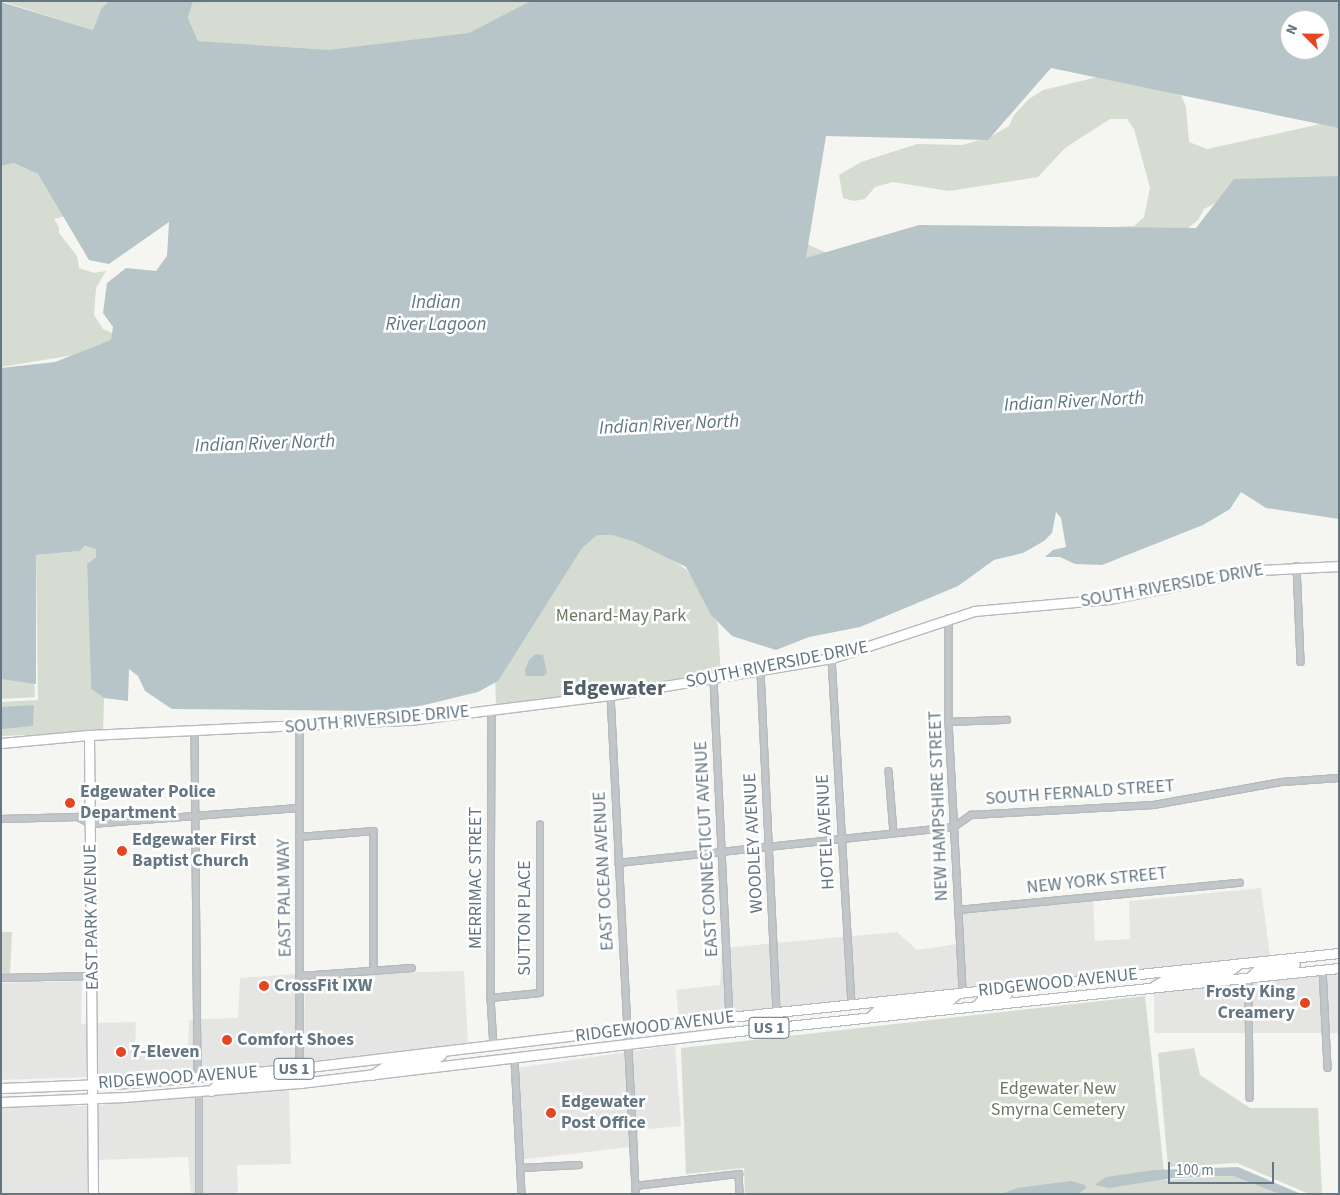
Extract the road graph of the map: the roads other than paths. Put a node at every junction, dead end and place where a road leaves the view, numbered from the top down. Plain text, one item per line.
1 (1297, 566) junction
2 (1339, 566) edge
3 (949, 617) junction
4 (832, 658) junction
5 (1300, 662) dead end
6 (761, 672) junction
7 (714, 680) junction
8 (611, 695) junction
9 (492, 710) junction
10 (1006, 720) dead end
11 (949, 722) junction
12 (300, 727) junction
13 (195, 731) junction
14 (89, 735) junction
15 (1, 743) edge
16 (889, 771) dead end
17 (1339, 778) edge
18 (298, 808) junction
19 (196, 814) junction
20 (1, 819) edge
21 (91, 824) junction
22 (540, 824) dead end
23 (954, 827) junction
24 (894, 833) junction
25 (299, 837) junction
26 (841, 840) junction
27 (769, 845) junction
28 (722, 851) junction
29 (618, 863) junction
30 (1240, 882) dead end
31 (958, 910) junction
32 (1339, 953) edge
33 (1329, 954) junction
34 (1240, 963) junction
35 (412, 968) dead end
36 (1339, 968) edge
37 (374, 970) junction
38 (1323, 970) junction
39 (93, 976) junction
40 (300, 976) junction
41 (1, 978) edge
42 (1249, 978) junction
43 (1075, 981) junction
44 (1152, 988) junction
45 (960, 993) junction
46 (491, 998) junction
47 (852, 1004) junction
48 (976, 1006) junction
49 (777, 1012) junction
50 (730, 1017) junction
51 (870, 1017) junction
52 (627, 1030) junction
53 (628, 1045) junction
54 (494, 1047) junction
55 (442, 1053) junction
56 (515, 1060) junction
57 (300, 1068) junction
58 (1328, 1068) dead end
59 (371, 1075) junction
60 (198, 1078) junction
61 (93, 1085) junction
62 (1, 1088) edge
63 (211, 1091) junction
64 (199, 1092) junction
65 (1250, 1098) dead end
66 (93, 1099) junction
67 (1, 1102) edge
68 (579, 1165) dead end
69 (521, 1168) junction
70 (635, 1186) junction
71 (93, 1194) edge
72 (199, 1194) edge
73 (522, 1194) edge
74 (636, 1194) edge
75 (740, 1194) edge

1 - 2 main road, SOUTH RIVERSIDE DRIVE
1 - 3 main road, SOUTH RIVERSIDE DRIVE
1 - 5 street
3 - 4 main road, SOUTH RIVERSIDE DRIVE
3 - 11 street, NEW HAMPSHIRE STREET
4 - 6 main road, SOUTH RIVERSIDE DRIVE
4 - 26 street, HOTEL AVENUE
6 - 7 main road, SOUTH RIVERSIDE DRIVE
6 - 27 street, WOODLEY AVENUE
7 - 8 main road, SOUTH RIVERSIDE DRIVE
7 - 28 street, EAST CONNECTICUT AVENUE
8 - 9 main road, SOUTH RIVERSIDE DRIVE
8 - 29 street, EAST OCEAN AVENUE
9 - 12 main road, SOUTH RIVERSIDE DRIVE
9 - 46 street, MERRIMAC STREET
10 - 11 street
11 - 23 street, NEW HAMPSHIRE STREET
12 - 13 main road, SOUTH RIVERSIDE DRIVE
12 - 18 street, EAST PALM WAY
13 - 14 main road, SOUTH RIVERSIDE DRIVE
13 - 19 street
14 - 15 main road, SOUTH RIVERSIDE DRIVE
14 - 21 main road, EAST PARK AVENUE
16 - 24 street
17 - 23 street, SOUTH FERNALD STREET
18 - 19 street
18 - 25 street, EAST PALM WAY
19 - 21 street
19 - 60 street
20 - 21 street
21 - 39 main road, EAST PARK AVENUE
22 - 46 street, SUTTON PLACE
23 - 24 street, SOUTH FERNALD STREET
23 - 31 street, NEW HAMPSHIRE STREET
24 - 26 street, SOUTH FERNALD STREET
25 - 37 street
25 - 40 street, EAST PALM WAY
26 - 27 street, SOUTH FERNALD STREET
26 - 47 street, HOTEL AVENUE
27 - 28 street, SOUTH FERNALD STREET
27 - 49 street, WOODLEY AVENUE
28 - 29 street, SOUTH FERNALD STREET
28 - 50 street, EAST CONNECTICUT AVENUE
29 - 52 street, EAST OCEAN AVENUE
30 - 31 street, NEW YORK STREET
31 - 45 street, NEW HAMPSHIRE STREET
32 - 33 main road, RIDGEWOOD AVENUE / US 1
33 - 34 main road, RIDGEWOOD AVENUE / US 1
33 - 42 main road
34 - 43 main road, RIDGEWOOD AVENUE / US 1
34 - 44 main road
35 - 37 street
36 - 38 main road, RIDGEWOOD AVENUE / US 1
37 - 40 street
38 - 42 main road, RIDGEWOOD AVENUE / US 1
38 - 58 street
39 - 41 street
39 - 61 main road, EAST PARK AVENUE
40 - 57 street, EAST PALM WAY
42 - 44 main road, RIDGEWOOD AVENUE / US 1
42 - 65 street
43 - 45 main road, RIDGEWOOD AVENUE / US 1
43 - 48 main road
44 - 48 main road, RIDGEWOOD AVENUE / US 1
45 - 47 main road, RIDGEWOOD AVENUE / US 1
45 - 51 main road
46 - 54 street, MERRIMAC STREET
47 - 49 main road, RIDGEWOOD AVENUE / US 1
48 - 51 main road, RIDGEWOOD AVENUE / US 1
49 - 50 main road, RIDGEWOOD AVENUE / US 1
50 - 52 main road, RIDGEWOOD AVENUE / US 1
51 - 53 main road, RIDGEWOOD AVENUE / US 1
52 - 53 street, EAST OCEAN AVENUE
52 - 54 main road, RIDGEWOOD AVENUE / US 1
53 - 56 main road, RIDGEWOOD AVENUE / US 1
53 - 70 street, EAST OCEAN AVENUE
54 - 55 main road, RIDGEWOOD AVENUE / US 1
55 - 57 main road, RIDGEWOOD AVENUE / US 1
55 - 59 main road
56 - 59 main road, RIDGEWOOD AVENUE / US 1
56 - 69 street
57 - 60 main road, RIDGEWOOD AVENUE / US 1
57 - 63 main road
59 - 63 main road, RIDGEWOOD AVENUE / US 1
60 - 61 main road, RIDGEWOOD AVENUE / US 1
61 - 62 main road, RIDGEWOOD AVENUE / US 1
61 - 66 main road, EAST PARK AVENUE
63 - 64 main road, RIDGEWOOD AVENUE / US 1
64 - 66 main road, RIDGEWOOD AVENUE / US 1
64 - 72 street
66 - 67 main road, RIDGEWOOD AVENUE / US 1
66 - 71 main road, EAST PARK AVENUE
68 - 69 street
69 - 73 street
70 - 74 street, EAST OCEAN AVENUE
70 - 75 street

